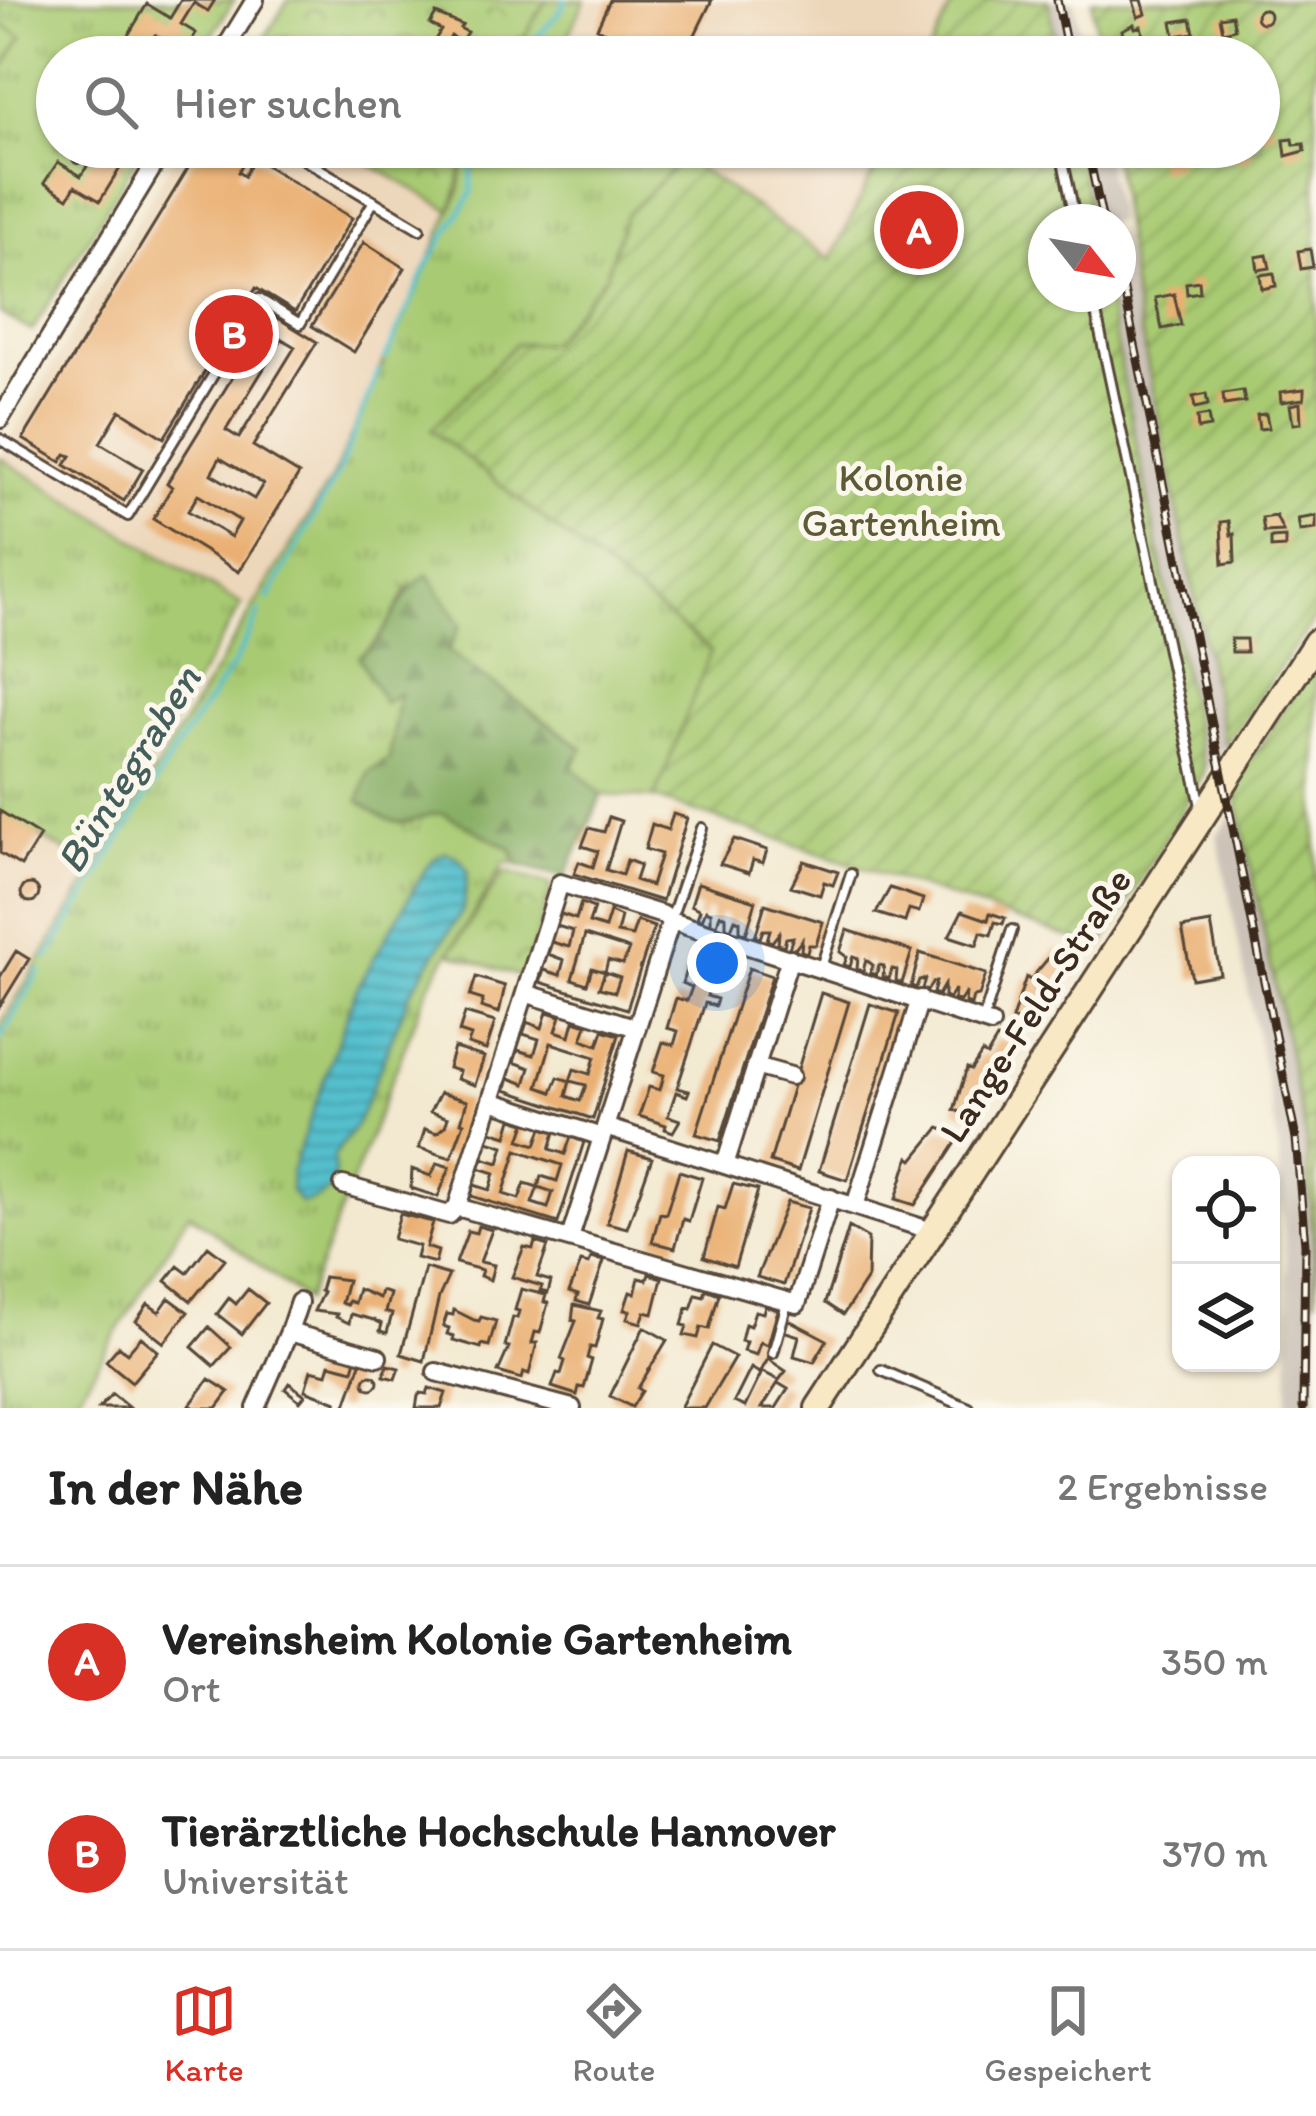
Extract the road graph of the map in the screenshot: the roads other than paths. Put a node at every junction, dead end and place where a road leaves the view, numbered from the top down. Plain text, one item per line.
1 (255, 0) edge
2 (233, 36) edge
3 (152, 168) edge
4 (318, 168) edge
5 (1064, 168) edge
6 (374, 201) junction
7 (1072, 204) edge
8 (420, 229) dead end
9 (1096, 312) edge
10 (0, 419) edge
11 (0, 439) edge
12 (1316, 642) edge
13 (1199, 819) junction
14 (702, 828) dead end
15 (851, 874) dead end
16 (670, 921) junction
17 (1012, 930) dead end
18 (790, 958) junction
19 (821, 968) junction
20 (525, 993) junction
21 (920, 1000) junction
22 (987, 1022) joint
23 (637, 1028) junction
24 (755, 1066) junction
25 (790, 1076) dead end
26 (491, 1101) junction
27 (604, 1132) junction
28 (725, 1165) junction
29 (343, 1184) dead end
30 (831, 1198) junction
31 (855, 1206) junction
32 (457, 1207) junction
33 (932, 1231) junction
34 (570, 1238) junction
35 (788, 1301) junction
36 (299, 1302) dead end
37 (289, 1332) junction
38 (773, 1353) dead end
39 (378, 1357) dead end
40 (881, 1370) dead end
41 (436, 1372) dead end
42 (527, 1402) edge
43 (256, 1408) edge
44 (572, 1408) edge
45 (818, 1408) edge
46 (969, 1408) edge

1 - 2 street
3 - 10 street
4 - 6 lane
5 - 7 lane
6 - 8 lane
6 - 11 lane
9 - 13 lane
12 - 13 street, Lange-Feld-Straße
13 - 33 street, Lange-Feld-Straße
14 - 16 lane
15 - 19 lane
16 - 18 street
16 - 20 street
16 - 23 street
17 - 22 lane
18 - 19 street
18 - 24 street
19 - 21 street
20 - 23 street
20 - 26 street
21 - 22 street
21 - 31 street
23 - 27 street
24 - 25 street
24 - 28 street
26 - 27 street
26 - 32 street
27 - 28 street
27 - 34 street
28 - 30 street
29 - 32 street
30 - 31 street
30 - 35 street
31 - 33 street
32 - 34 street
33 - 45 street, Lange-Feld-Straße
34 - 35 street
35 - 38 lane
36 - 37 street
37 - 39 street
37 - 43 street
40 - 46 lane
41 - 42 street
42 - 44 street

